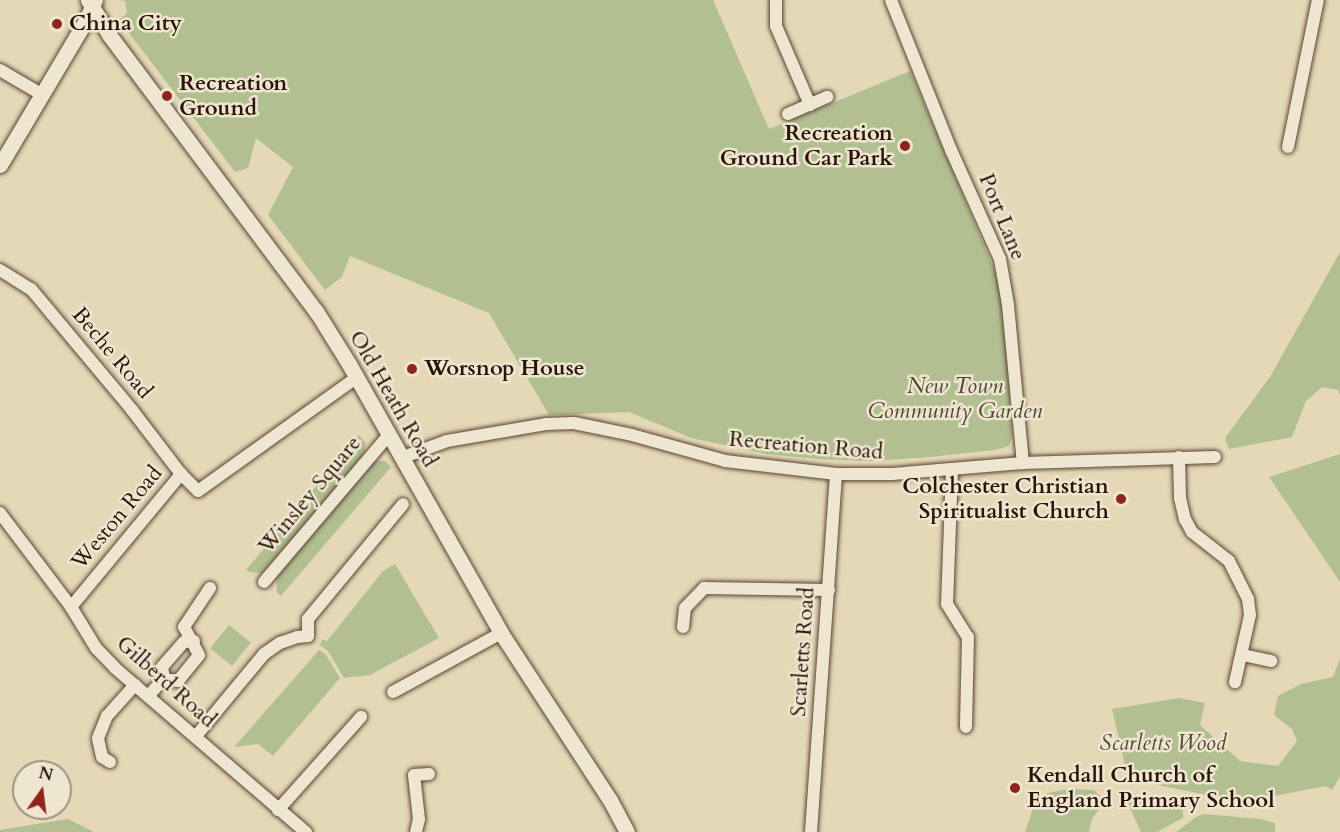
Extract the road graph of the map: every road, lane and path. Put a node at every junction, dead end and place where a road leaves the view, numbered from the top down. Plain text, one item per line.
1 (776, 0) edge
2 (891, 0) edge
3 (1318, 0) edge
4 (92, 2) edge
5 (0, 70) edge
6 (41, 94) junction
7 (827, 97) dead end
8 (810, 105) junction
9 (788, 114) dead end
10 (1288, 147) dead end
11 (0, 165) edge
12 (0, 270) edge
13 (356, 378) junction
14 (388, 435) junction
15 (1179, 456) junction
16 (1215, 457) dead end
17 (401, 458) junction
18 (1023, 463) junction
19 (952, 469) junction
20 (181, 474) junction
21 (836, 474) junction
22 (403, 504) dead end
23 (0, 513) edge
24 (264, 582) dead end
25 (210, 588) dead end
26 (828, 590) junction
27 (71, 607) junction
28 (682, 627) dead end
29 (501, 633) junction
30 (194, 642) junction
31 (1243, 655) junction
32 (1271, 662) dead end
33 (164, 679) junction
34 (1235, 682) dead end
35 (135, 685) junction
36 (393, 692) dead end
37 (148, 696) junction
38 (361, 717) dead end
39 (966, 727) dead end
40 (196, 736) junction
41 (110, 762) dead end
42 (429, 774) dead end
43 (278, 810) junction
44 (306, 832) edge
45 (416, 832) edge
46 (627, 832) edge
47 (811, 832) edge

1 - 8 street
2 - 18 street, Port Lane
3 - 10 street
4 - 6 street
4 - 13 street, Old Heath Road
5 - 6 street
6 - 11 street
7 - 8 street
8 - 9 street
12 - 20 street, Beche Road
13 - 14 street, Old Heath Road
13 - 20 street, Weston Road
14 - 17 street, Old Heath Road
14 - 24 street, Winsley Square
15 - 16 street, Recreation Road
15 - 18 street, Recreation Road
15 - 31 street
17 - 21 street, Recreation Road
17 - 29 street, Old Heath Road
18 - 19 street, Recreation Road
19 - 21 street, Recreation Road
19 - 39 street
20 - 27 street, Weston Road
21 - 26 street, Scarletts Road
22 - 40 street
23 - 27 street, Gilberd Road
25 - 30 street
26 - 28 street
26 - 47 street, Scarletts Road
27 - 35 street, Gilberd Road
29 - 36 street
29 - 46 street, Old Heath Road
30 - 33 street
30 - 33 street
31 - 32 street
31 - 34 street
33 - 37 street
35 - 37 street, Gilberd Road
35 - 41 street
37 - 40 street, Gilberd Road
38 - 43 street
40 - 43 street, Gilberd Road
42 - 45 street
43 - 44 street, Gilberd Road

